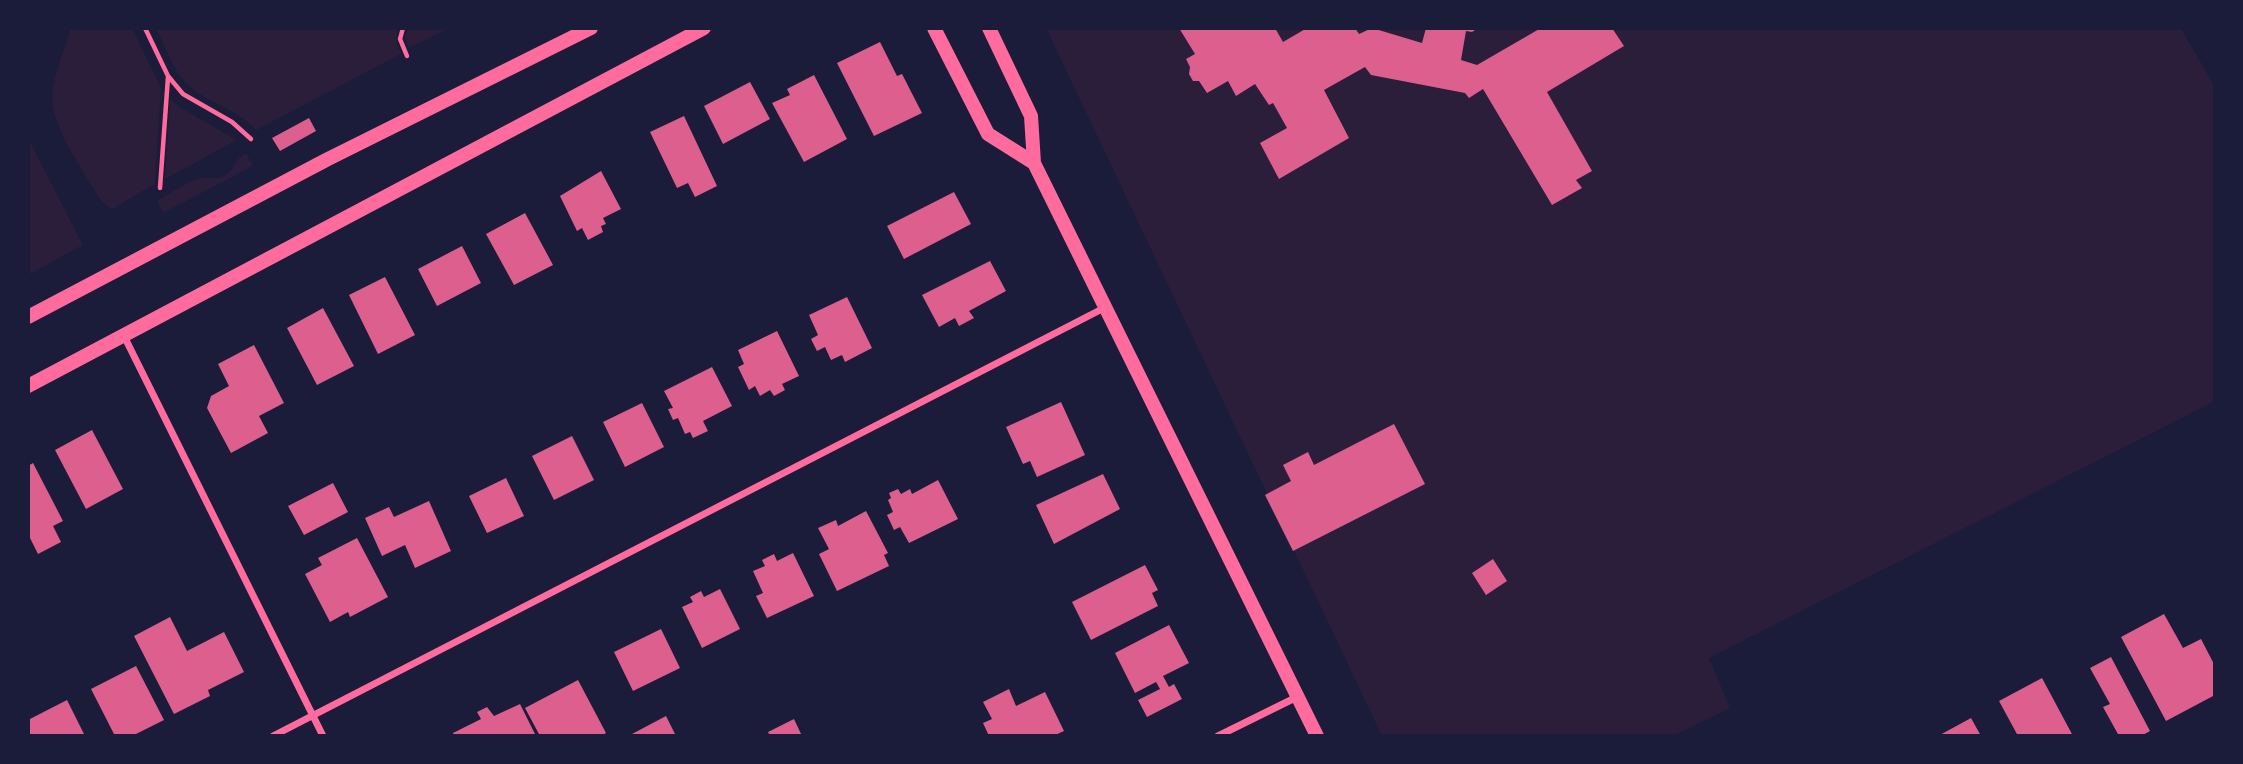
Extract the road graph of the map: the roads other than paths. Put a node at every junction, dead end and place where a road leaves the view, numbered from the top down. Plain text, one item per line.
1 (591, 28) edge
2 (704, 28) edge
3 (934, 28) edge
4 (989, 28) edge
5 (1034, 163) junction
6 (1107, 307) junction
7 (28, 317) edge
8 (124, 335) junction
9 (28, 386) edge
10 (1298, 696) junction
11 (313, 716) junction
12 (273, 736) edge
13 (323, 736) edge
14 (1218, 736) edge
15 (1317, 736) edge

1 - 7 main road
2 - 8 main road
3 - 5 main road
4 - 5 main road
5 - 6 main road
6 - 10 main road
6 - 11 street
8 - 9 main road
8 - 11 street
10 - 14 street
10 - 15 main road
11 - 12 street
11 - 13 street

